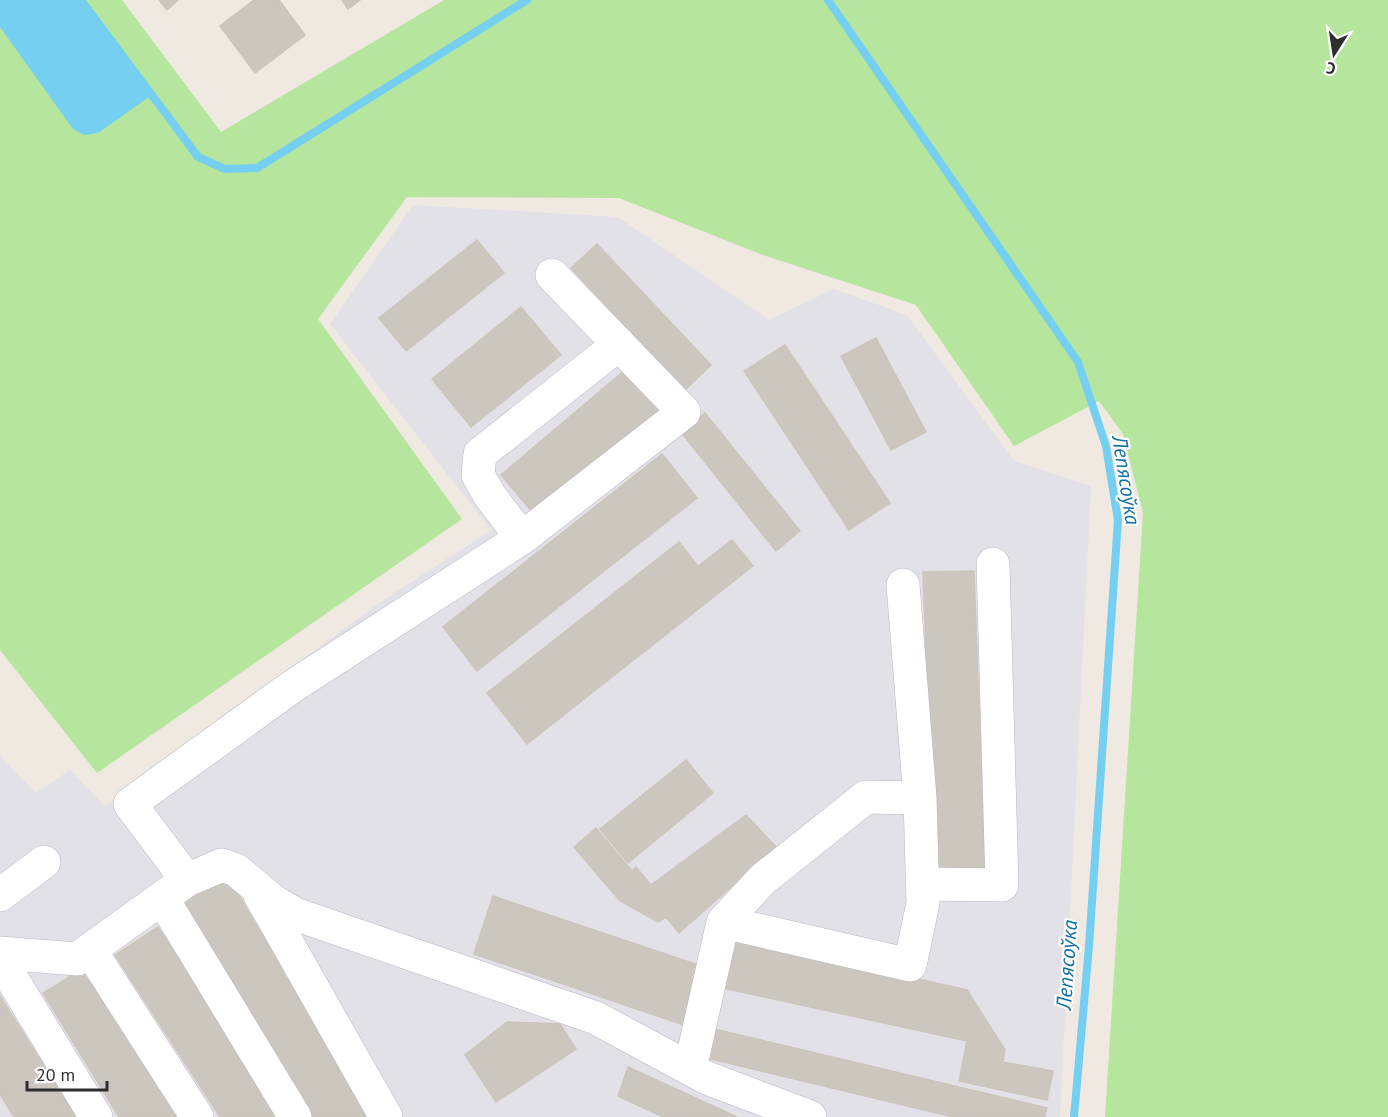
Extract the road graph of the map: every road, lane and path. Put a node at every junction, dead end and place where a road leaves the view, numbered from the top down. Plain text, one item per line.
1 (552, 275) dead end
2 (618, 344) junction
3 (522, 538) junction
4 (993, 564) dead end
5 (903, 585) dead end
6 (920, 798) junction
7 (44, 862) dead end
8 (922, 884) junction
9 (254, 885) junction
10 (175, 889) junction
11 (0, 895) edge
12 (723, 922) junction
13 (90, 950) junction
14 (0, 953) edge
15 (0, 959) edge
16 (690, 1069) junction
17 (96, 1117) edge
18 (197, 1117) edge
19 (295, 1117) edge
20 (386, 1117) edge
21 (810, 1117) edge

1 - 2 lane
2 - 3 lane
2 - 3 lane
3 - 10 lane
4 - 8 lane
5 - 6 lane
6 - 8 lane
6 - 12 lane
7 - 11 lane
8 - 12 lane
9 - 10 lane
9 - 16 lane
9 - 20 lane
10 - 13 lane
10 - 19 lane
12 - 16 lane
13 - 14 lane
13 - 18 lane
15 - 17 lane
16 - 21 lane

